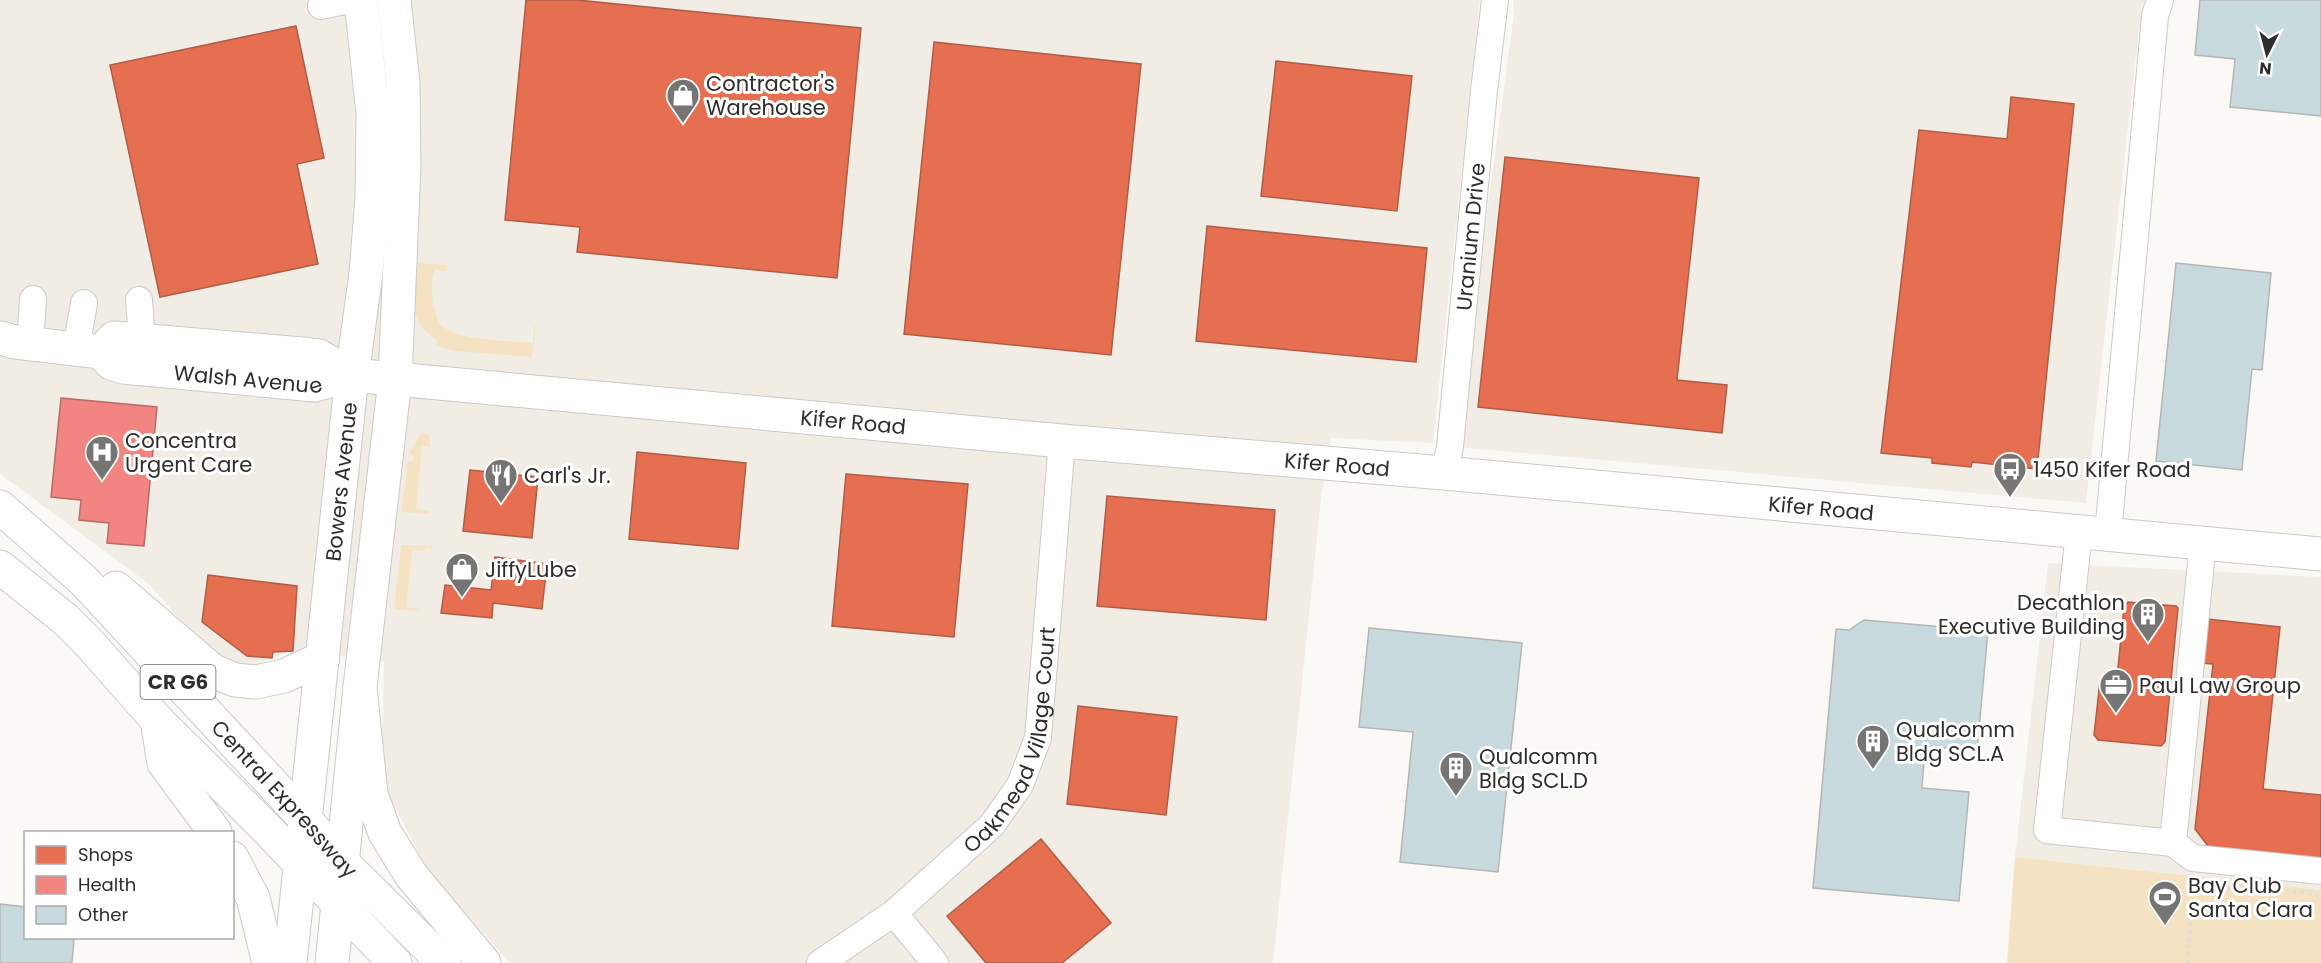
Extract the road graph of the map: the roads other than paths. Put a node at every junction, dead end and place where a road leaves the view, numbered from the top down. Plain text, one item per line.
1 (349, 0) edge
2 (361, 0) edge
3 (394, 0) edge
4 (1495, 0) edge
5 (2160, 0) edge
6 (321, 6) dead end
7 (33, 299) dead end
8 (139, 300) dead end
9 (84, 303) dead end
10 (142, 340) junction
11 (15, 341) edge
12 (88, 350) junction
13 (352, 375) junction
14 (394, 379) junction
15 (1062, 441) junction
16 (1444, 473) junction
17 (0, 507) edge
18 (2094, 533) junction
19 (2203, 543) junction
20 (46, 547) junction
21 (2321, 554) edge
22 (0, 567) edge
23 (323, 658) junction
24 (360, 687) junction
25 (157, 720) junction
26 (306, 820) junction
27 (214, 831) edge
28 (2173, 843) junction
29 (234, 862) edge
30 (343, 863) junction
31 (300, 864) junction
32 (2321, 871) edge
33 (338, 903) junction
34 (894, 913) junction
35 (269, 963) edge
36 (290, 963) edge
37 (332, 963) edge
38 (395, 963) edge
39 (444, 963) edge
40 (484, 963) edge
41 (820, 963) edge
42 (935, 963) edge

1 - 6 street
2 - 13 main road, Bowers Avenue
3 - 14 main road, Bowers Avenue
4 - 16 street, Uranium Drive
5 - 18 street
7 - 11 street
8 - 10 street
9 - 12 street
10 - 12 main road, Walsh Avenue
10 - 13 main road, Walsh Avenue
11 - 12 main road, Walsh Avenue
12 - 13 main road, Walsh Avenue
13 - 14 main road, Kifer Road
13 - 23 main road, Bowers Avenue
14 - 15 main road, Kifer Road
14 - 24 main road, Bowers Avenue
15 - 16 main road, Kifer Road
15 - 34 street, Oakmead Village Court
16 - 18 main road, Kifer Road
17 - 20 main road, Central Expressway / CR G6
18 - 19 main road, Kifer Road
18 - 28 street
19 - 21 main road, Kifer Road
19 - 28 street
20 - 23 main road
20 - 26 main road, Central Expressway / CR G6
22 - 25 main road, Central Expressway / CR G6
23 - 26 main road, Bowers Avenue
24 - 30 main road, Bowers Avenue
24 - 40 main road
25 - 27 main road
25 - 31 main road, Central Expressway / CR G6
26 - 30 main road, Central Expressway / CR G6
26 - 31 main road, Bowers Avenue
28 - 32 street
29 - 35 main road
30 - 33 main road, Bowers Avenue
30 - 39 main road, Central Expressway / CR G6
31 - 33 main road, Central Expressway / CR G6
31 - 36 main road, Bowers Avenue
33 - 37 main road, Bowers Avenue
33 - 38 main road, Central Expressway / CR G6
34 - 41 street, Oakmead Village Court
34 - 42 street

